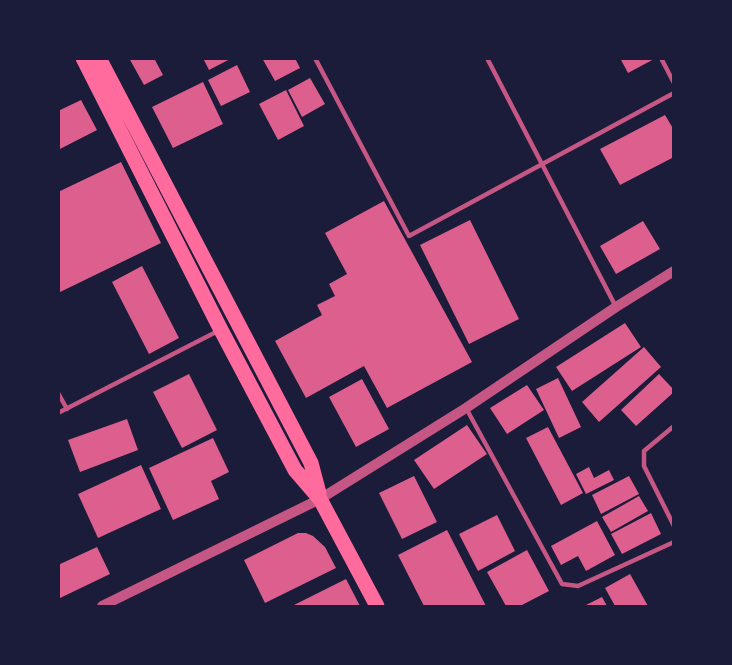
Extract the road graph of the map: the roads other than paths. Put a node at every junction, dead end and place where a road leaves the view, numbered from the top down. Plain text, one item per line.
1 (83, 58) edge
2 (99, 58) edge
3 (315, 58) edge
4 (487, 58) edge
5 (661, 58) edge
6 (674, 83) edge
7 (674, 93) edge
8 (542, 164) junction
9 (674, 271) edge
10 (616, 307) junction
11 (221, 330) junction
12 (58, 393) edge
13 (466, 408) junction
14 (67, 409) junction
15 (58, 413) edge
16 (674, 426) edge
17 (320, 499) junction
18 (674, 526) edge
19 (674, 542) edge
20 (102, 606) edge
21 (377, 606) edge

1 - 11 main road
2 - 17 main road
3 - 8 lane
4 - 8 lane
5 - 6 lane
7 - 8 lane
8 - 10 lane
9 - 10 street
10 - 13 street
11 - 14 lane
11 - 17 main road
12 - 14 lane
13 - 17 street
13 - 19 lane
14 - 15 lane
16 - 18 lane
17 - 20 street
17 - 21 main road

